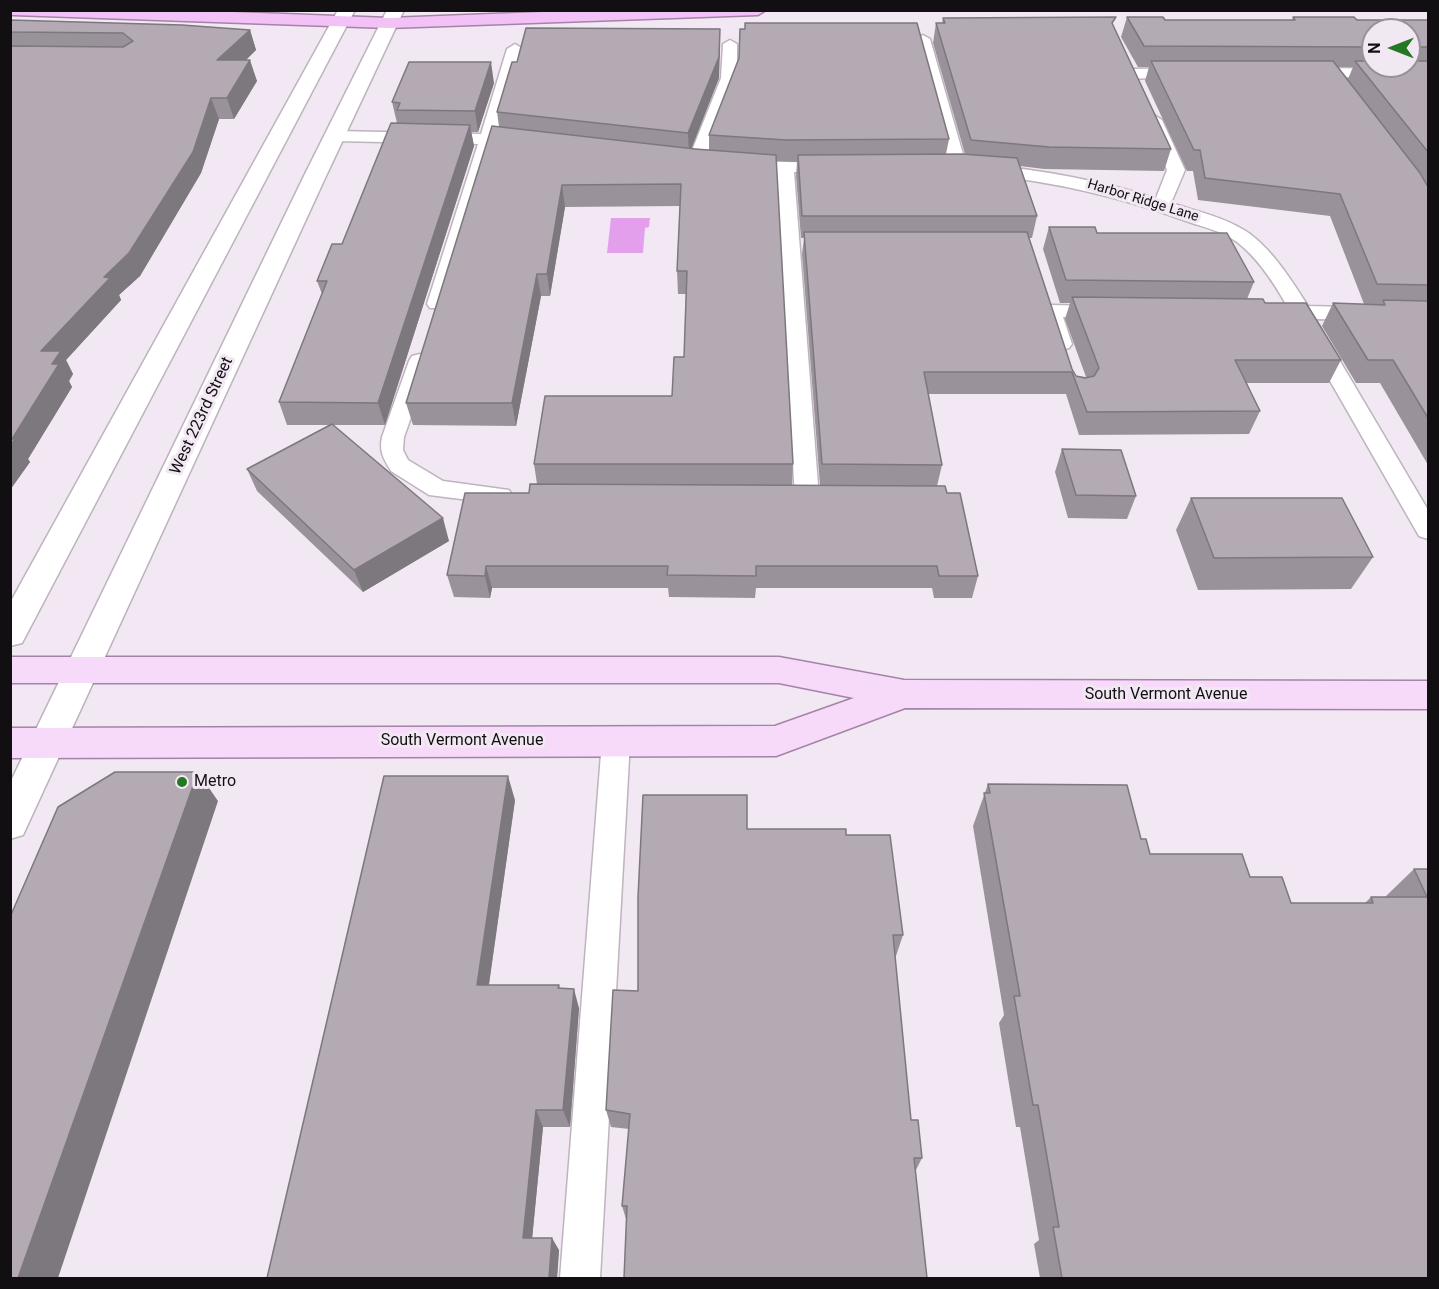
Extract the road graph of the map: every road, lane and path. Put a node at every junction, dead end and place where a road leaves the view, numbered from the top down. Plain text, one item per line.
1 (13, 10) edge
2 (758, 10) edge
3 (344, 17) edge
4 (392, 17) edge
5 (923, 39) edge
6 (730, 44) dead end
7 (515, 49) dead end
8 (1295, 73) edge
9 (1330, 73) junction
10 (1202, 74) edge
11 (1428, 74) edge
12 (1345, 92) edge
13 (335, 136) junction
14 (487, 139) junction
15 (543, 145) edge
16 (675, 160) edge
17 (696, 163) junction
18 (852, 168) edge
19 (934, 168) edge
20 (958, 168) junction
21 (785, 169) junction
22 (1162, 204) junction
23 (788, 246) junction
24 (812, 246) edge
25 (1044, 289) edge
26 (1050, 311) junction
27 (1122, 312) edge
28 (1265, 312) edge
29 (1301, 312) junction
30 (1428, 315) edge
31 (432, 321) edge
32 (426, 343) edge
33 (1068, 361) edge
34 (1418, 495) edge
35 (524, 497) edge
36 (784, 498) edge
37 (807, 498) junction
38 (830, 498) edge
39 (1428, 530) edge
40 (10, 634) edge
41 (10, 670) edge
42 (82, 670) junction
43 (904, 694) junction
44 (1428, 695) edge
45 (616, 741) junction
46 (10, 743) edge
47 (49, 743) junction
48 (10, 823) edge
49 (580, 1278) edge

1 - 3 highway
2 - 4 highway
3 - 4 highway
3 - 40 main road
4 - 13 main road, West 223rd Street
5 - 20 lane
6 - 17 lane
7 - 14 lane
8 - 9 lane
9 - 11 lane
9 - 12 lane
10 - 22 lane
13 - 14 lane
13 - 42 main road, West 223rd Street
14 - 15 lane
14 - 31 lane
16 - 17 lane
17 - 21 lane
18 - 21 lane
19 - 20 lane, Harbor Ridge Lane
20 - 22 lane, Harbor Ridge Lane
21 - 23 lane
22 - 29 lane, Harbor Ridge Lane
23 - 24 lane
23 - 37 lane
25 - 26 lane
26 - 27 lane
26 - 33 lane
28 - 29 lane
29 - 30 lane
29 - 34 lane, Harbor Ridge Lane
32 - 35 lane
34 - 39 lane, Harbor Ridge Lane
36 - 37 lane
37 - 38 lane
41 - 42 main road, South Vermont Avenue
42 - 43 main road, South Vermont Avenue
42 - 47 main road, West 223rd Street
43 - 44 main road, South Vermont Avenue
43 - 45 main road, South Vermont Avenue
45 - 47 main road, South Vermont Avenue
45 - 49 lane
46 - 47 main road, South Vermont Avenue
47 - 48 main road, West 223rd Street

